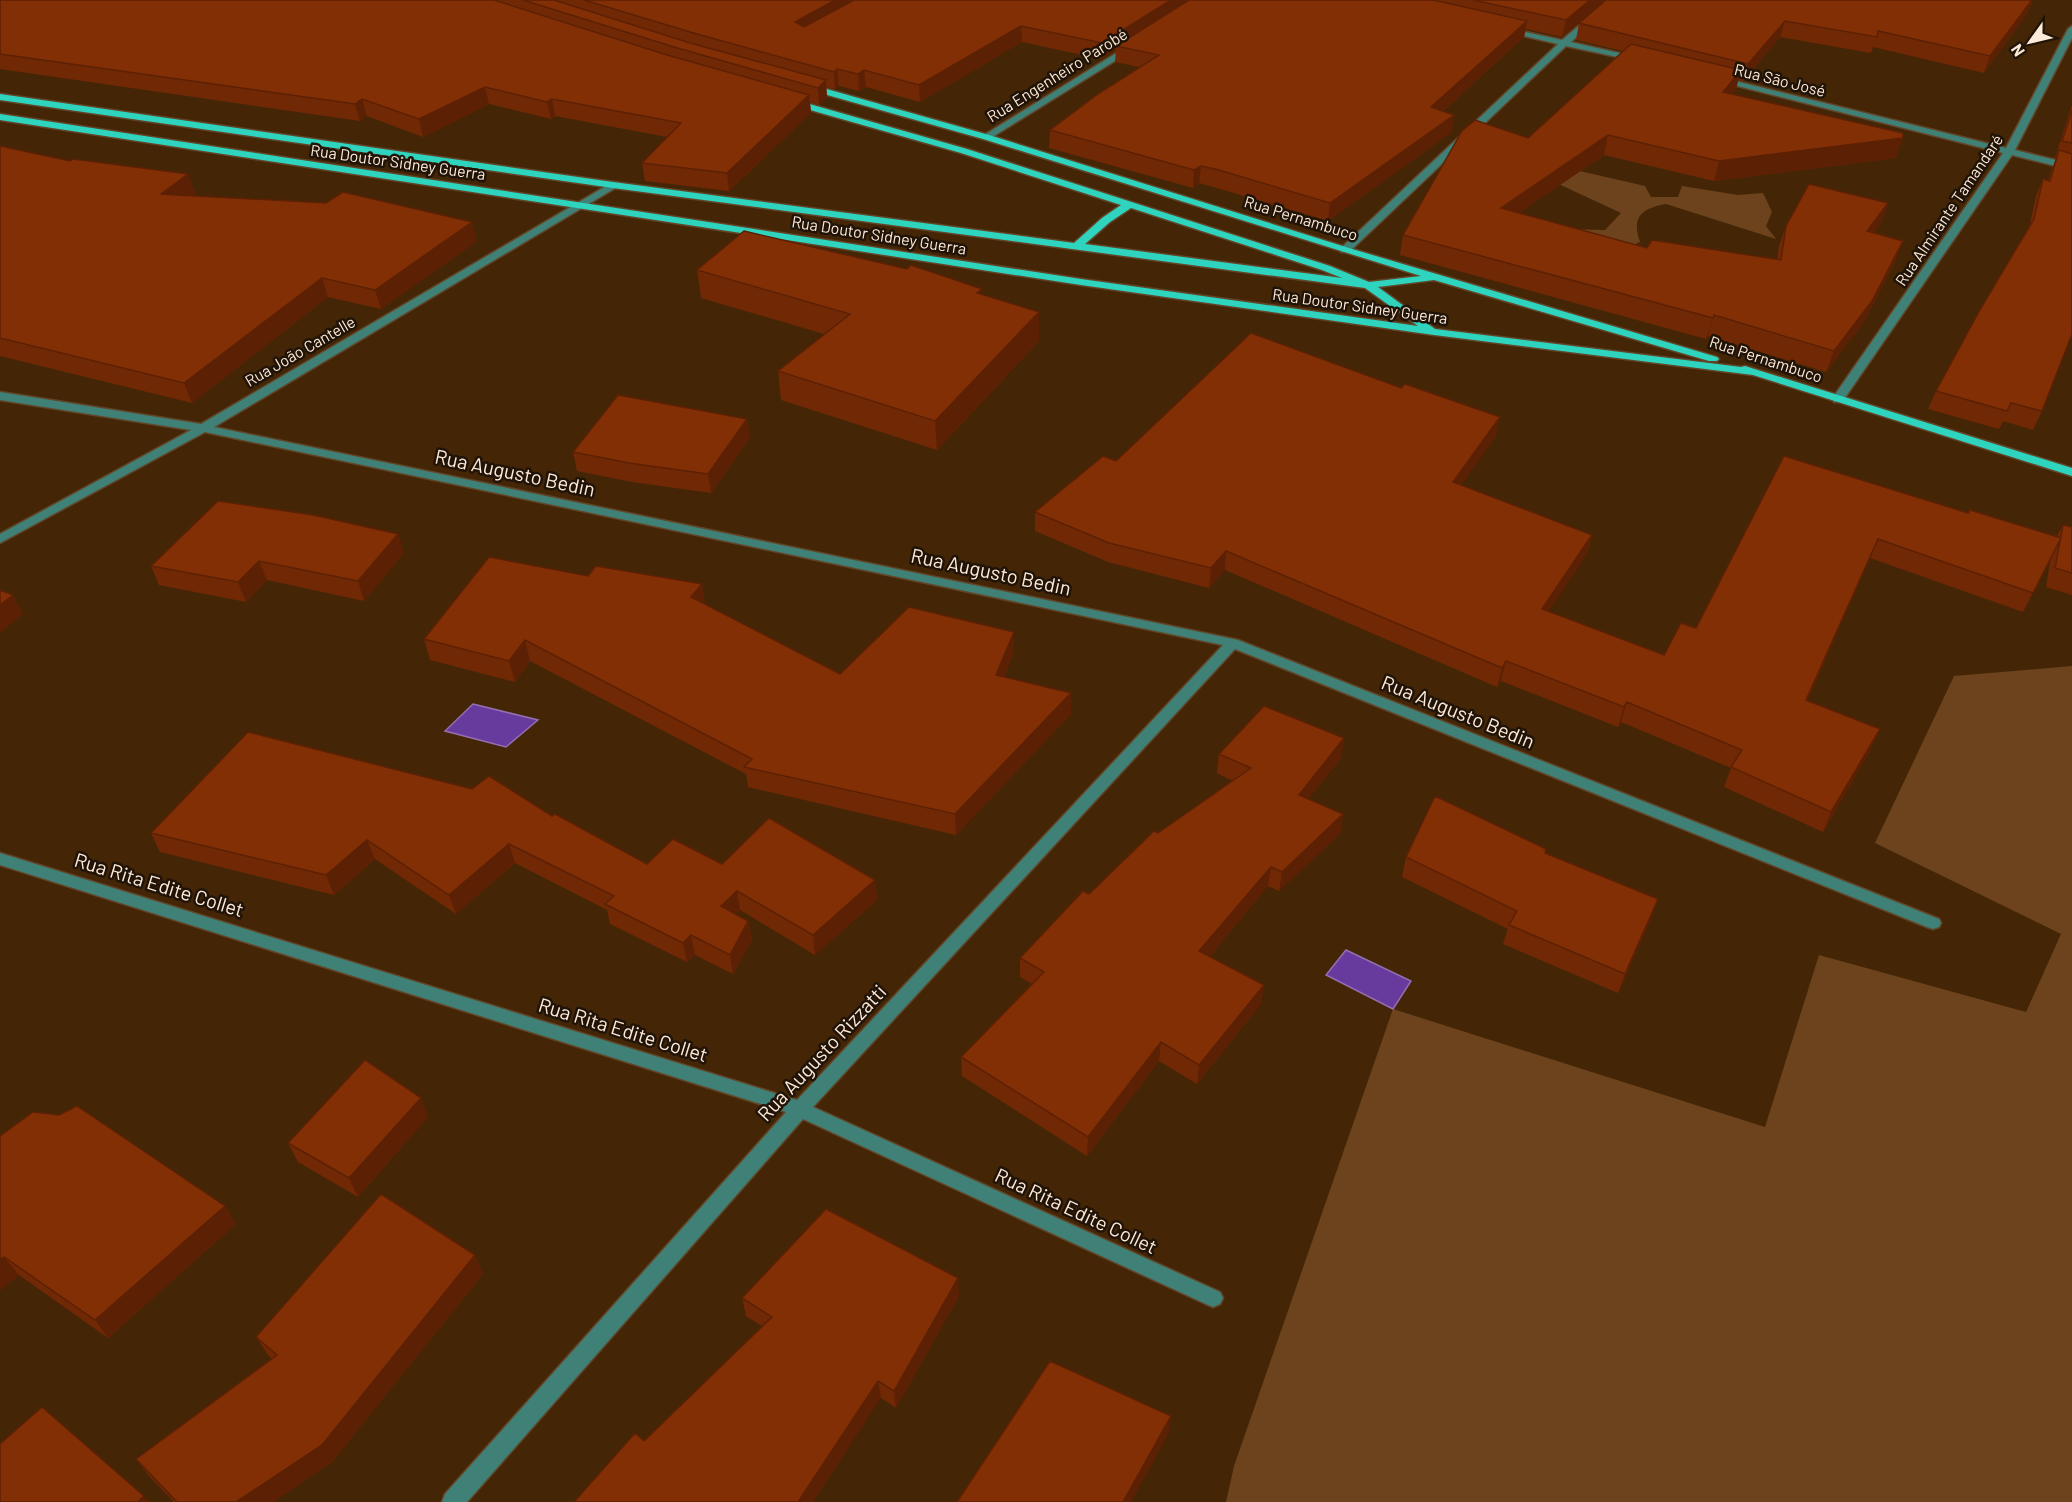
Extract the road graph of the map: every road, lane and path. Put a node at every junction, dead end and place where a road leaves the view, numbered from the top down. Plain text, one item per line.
1 (1614, 0) edge
2 (1497, 27) edge
3 (2072, 29) edge
4 (1565, 42) junction
5 (1136, 44) edge
6 (1644, 62) edge
7 (1713, 79) edge
8 (796, 84) edge
9 (0, 97) edge
10 (784, 100) edge
11 (0, 117) edge
12 (986, 137) junction
13 (2008, 152) junction
14 (2072, 167) edge
15 (613, 185) junction
16 (1130, 204) junction
17 (584, 205) junction
18 (1075, 248) junction
19 (1346, 250) junction
20 (1439, 277) junction
21 (1368, 285) junction
22 (1434, 332) junction
23 (1755, 372) junction
24 (0, 396) edge
25 (1838, 399) junction
26 (202, 428) junction
27 (2072, 472) edge
28 (0, 539) edge
29 (1233, 643) junction
30 (0, 859) edge
31 (1933, 923) dead end
32 (800, 1109) junction
33 (1212, 1298) dead end
34 (453, 1502) edge

1 - 4 street
2 - 4 street
3 - 13 street, Rua Almirante Tamandaré
4 - 6 street
4 - 19 street
5 - 12 street, Rua Engenheiro Parobé
7 - 13 street, Rua São José
8 - 12 main road, Rua Pernambuco
9 - 15 main road, Rua Doutor Sidney Guerra
10 - 16 main road, Rua Pernambuco
11 - 17 main road, Rua Doutor Sidney Guerra
12 - 19 main road, Rua Pernambuco
13 - 14 street, Rua São José
13 - 25 street, Rua Almirante Tamandaré
15 - 17 street, Rua João Cantelle
15 - 18 main road, Rua Doutor Sidney Guerra
16 - 18 main road
16 - 21 main road, Rua Pernambuco
17 - 22 main road, Rua Doutor Sidney Guerra
17 - 26 street, Rua João Cantelle
18 - 21 main road, Rua Doutor Sidney Guerra
19 - 20 main road, Rua Pernambuco
20 - 21 main road, Rua Doutor Sidney Guerra
20 - 23 main road, Rua Pernambuco
21 - 22 main road, Rua Pernambuco
22 - 23 main road, Rua Doutor Sidney Guerra
23 - 25 main road, Rua Pernambuco
24 - 26 street, Rua Augusto Bedin
25 - 27 main road, Rua Pernambuco
26 - 28 street, Rua João Cantelle
26 - 29 street, Rua Augusto Bedin
29 - 31 street, Rua Augusto Bedin
29 - 32 street, Rua Augusto Rizzatti
30 - 32 street, Rua Rita Edite Collet
32 - 33 street, Rua Rita Edite Collet
32 - 34 street, Rua Augusto Rizzatti

